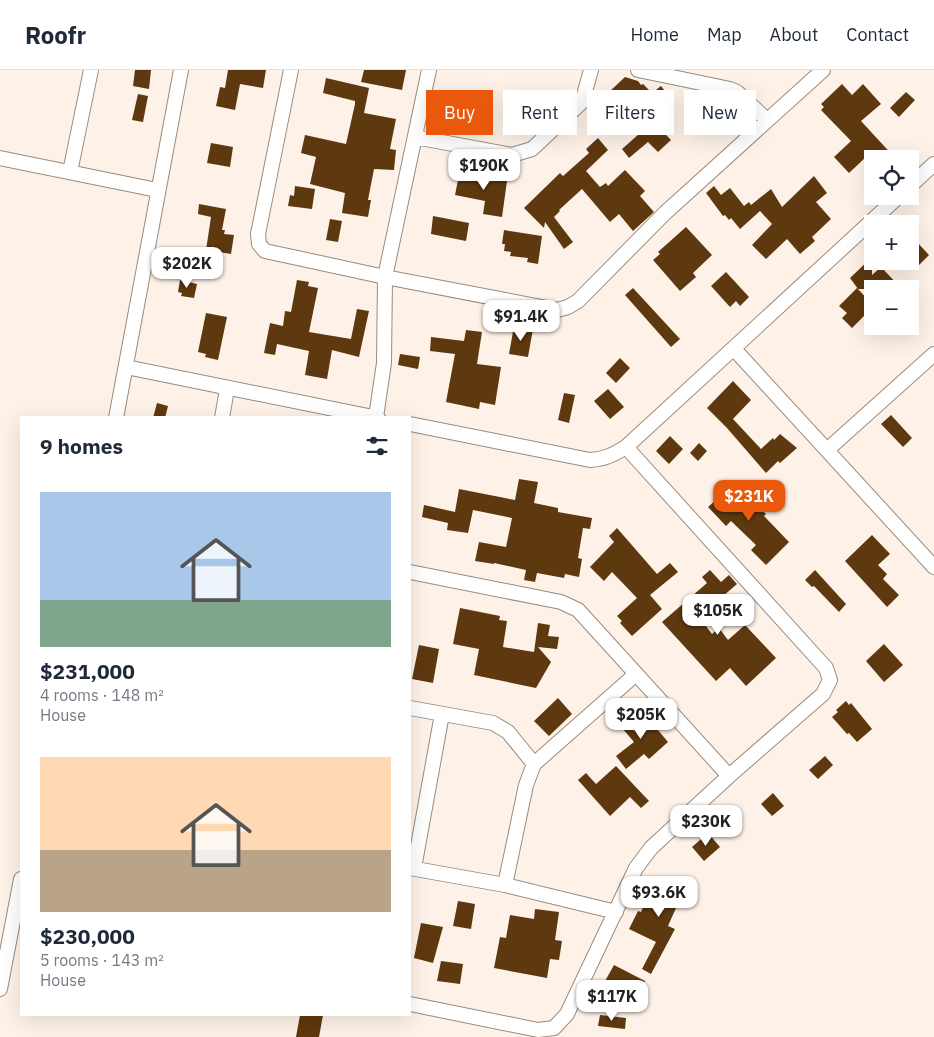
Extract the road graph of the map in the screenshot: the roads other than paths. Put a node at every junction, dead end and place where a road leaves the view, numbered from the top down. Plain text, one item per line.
1 (91, 70) edge
2 (181, 70) edge
3 (290, 70) edge
4 (429, 70) edge
5 (592, 70) edge
6 (638, 70) edge
7 (823, 70) edge
8 (767, 120) junction
9 (416, 137) junction
10 (0, 158) edge
11 (934, 164) edge
12 (70, 172) junction
13 (919, 178) edge
14 (157, 190) junction
15 (889, 205) edge
16 (385, 277) junction
17 (734, 349) junction
18 (934, 354) edge
19 (126, 367) junction
20 (227, 389) junction
21 (116, 416) edge
22 (222, 416) edge
23 (372, 416) edge
24 (377, 416) edge
25 (411, 424) edge
26 (626, 447) junction
27 (827, 450) junction
28 (934, 567) edge
29 (411, 572) edge
30 (636, 674) junction
31 (411, 708) edge
32 (442, 714) junction
33 (534, 764) junction
34 (730, 776) junction
35 (412, 868) edge
36 (20, 884) edge
37 (505, 885) junction
38 (616, 912) junction
39 (0, 989) edge
40 (411, 1004) edge

1 - 12 street
2 - 14 street
3 - 16 street
4 - 9 street
5 - 9 street
6 - 8 street
7 - 8 street
8 - 16 street
9 - 16 street
10 - 12 street
11 - 13 street
12 - 14 street
14 - 19 street
15 - 17 street
16 - 24 street
17 - 26 street
17 - 27 street
18 - 27 street
19 - 20 street
19 - 21 street
20 - 22 street
20 - 23 street
25 - 26 street
26 - 34 street
27 - 28 street
29 - 30 street
30 - 33 street
30 - 34 street
31 - 32 street
32 - 33 street
32 - 35 street
33 - 37 street
34 - 38 street
35 - 37 street
36 - 39 street
37 - 38 street
38 - 40 street

